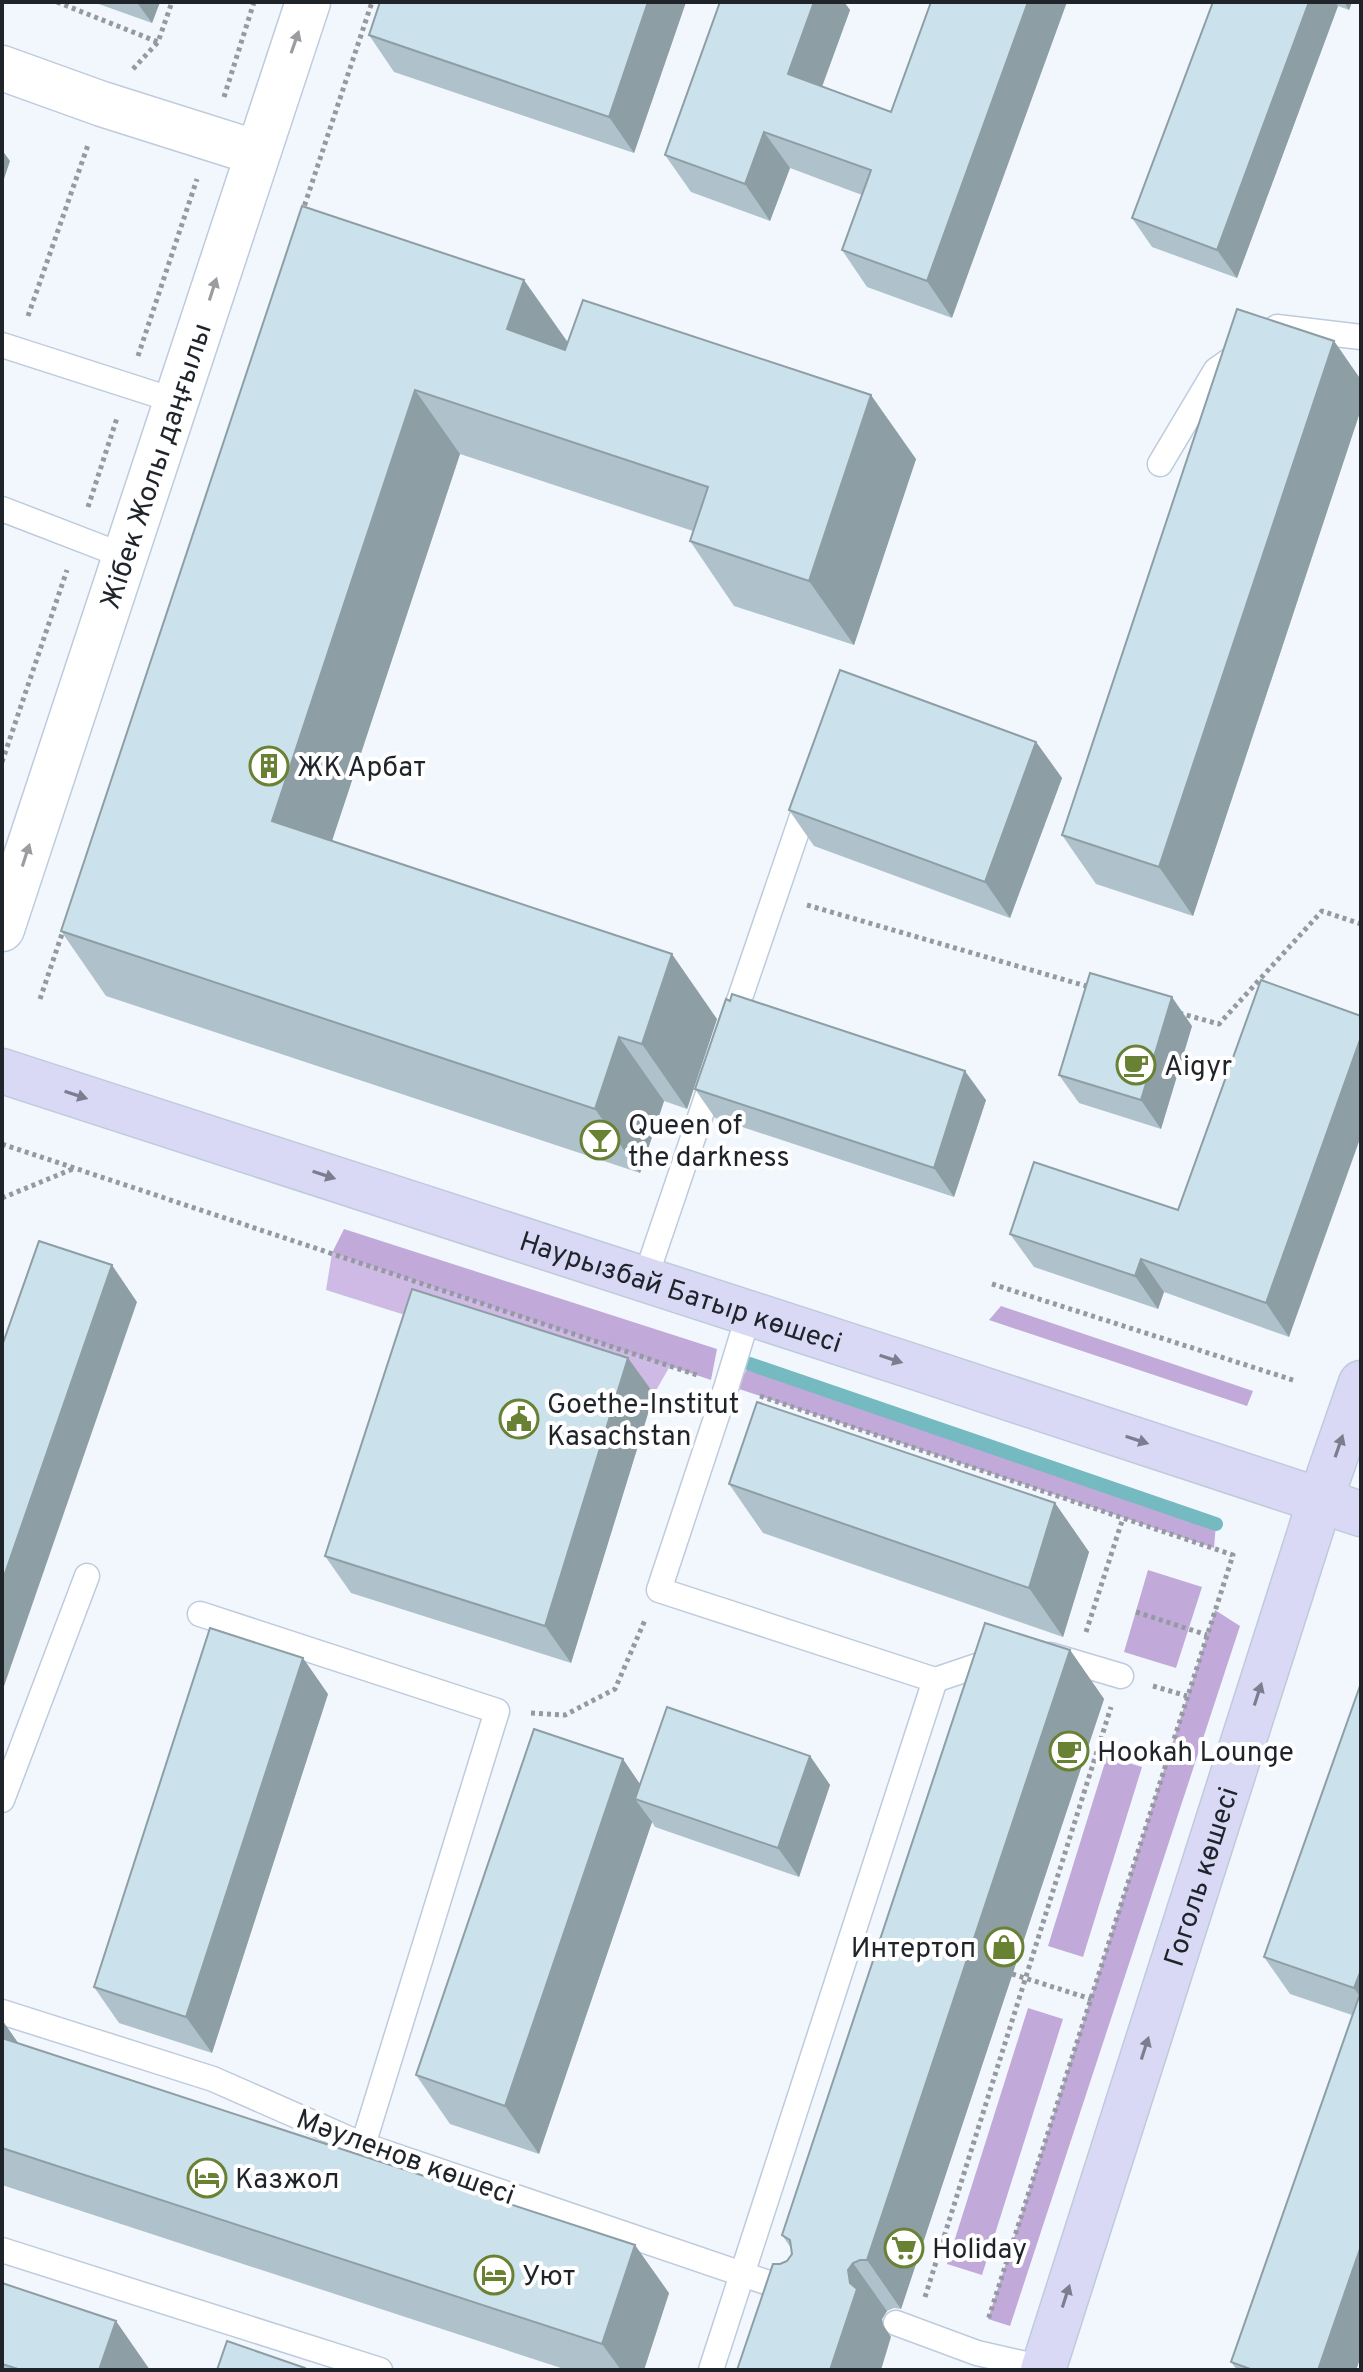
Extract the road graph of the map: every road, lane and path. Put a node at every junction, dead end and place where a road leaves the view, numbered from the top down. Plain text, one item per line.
1 (57, 2) edge
2 (172, 2) edge
3 (308, 2) edge
4 (372, 2) edge
5 (158, 42) junction
6 (2, 68) edge
7 (102, 104) junction
8 (257, 153) junction
9 (302, 213) edge
10 (1361, 337) edge
11 (9, 348) edge
12 (176, 401) junction
13 (1160, 464) dead end
14 (2, 509) edge
15 (124, 556) junction
16 (815, 777) edge
17 (775, 895) junction
18 (66, 922) edge
19 (1361, 924) edge
20 (2, 929) edge
21 (1096, 989) edge
22 (40, 999) dead end
23 (1173, 1011) edge
24 (2, 1071) edge
25 (2, 1144) edge
26 (76, 1168) junction
27 (2, 1198) edge
28 (645, 1279) junction
29 (992, 1284) dead end
30 (749, 1313) junction
31 (573, 1333) junction
32 (569, 1344) edge
33 (1296, 1381) dead end
34 (1361, 1383) edge
35 (727, 1385) junction
36 (1320, 1501) junction
37 (1361, 1514) edge
38 (1123, 1518) junction
39 (87, 1576) dead end
40 (659, 1590) junction
41 (1136, 1612) dead end
42 (200, 1614) dead end
43 (1207, 1635) junction
44 (1075, 1663) junction
45 (1121, 1676) joint
46 (935, 1680) junction
47 (497, 1711) junction
48 (2, 1800) edge
49 (1012, 1974) dead end
50 (1025, 1979) junction
51 (1091, 1999) junction
52 (2, 2012) edge
53 (363, 2145) junction
54 (2, 2250) edge
55 (743, 2273) junction
56 (812, 2298) edge
57 (937, 2303) dead end
58 (975, 2315) dead end
59 (988, 2319) junction
60 (896, 2323) dead end
61 (977, 2353) junction
62 (1046, 2369) edge
63 (380, 2370) edge
64 (711, 2370) edge

1 - 5 path
2 - 5 path
8 -> 3 street, Жібек Жолы даңғылы
4 - 9 path
5 - 7 path
6 - 7 street
7 - 8 street
7 - 11 path
12 -> 8 street, Жібек Жолы даңғылы
10 - 13 lane
11 - 12 lane
12 - 15 street, Жібек Жолы даңғылы
14 - 15 lane
20 -> 15 street, Жібек Жолы даңғылы
16 - 17 lane
17 - 21 path
17 - 28 lane
18 - 22 path
19 - 23 path
24 -> 28 main road, Наурызбай Батыр көшесі
25 - 26 path
26 - 27 path
26 - 31 path
28 - 30 main road, Наурызбай Батыр көшесі
29 - 33 path
30 - 35 lane
30 -> 36 main road, Наурызбай Батыр көшесі
31 - 32 path
31 - 35 path
36 -> 34 main road, Гоголь көшесі
35 - 38 path
35 - 40 lane
36 - 37 main road, Наурызбай Батыр көшесі
62 -> 36 main road, Гоголь көшесі
38 - 43 path
38 - 44 path
39 - 48 lane
40 - 46 lane
40 - 47 path
41 - 43 path
42 - 47 lane
43 - 51 path
44 - 45 lane
44 - 46 lane
45 - 50 path
46 - 55 lane
47 - 53 lane
49 - 50 path
50 - 51 path
50 - 57 path
51 - 59 path
52 - 53 lane, Мәуленов көшесі
53 - 55 lane, Мәуленов көшесі
54 - 63 lane
55 - 56 lane, Мәуленов көшесі
55 - 64 lane
58 - 59 path
59 - 61 path
60 - 61 lane
61 - 62 lane

